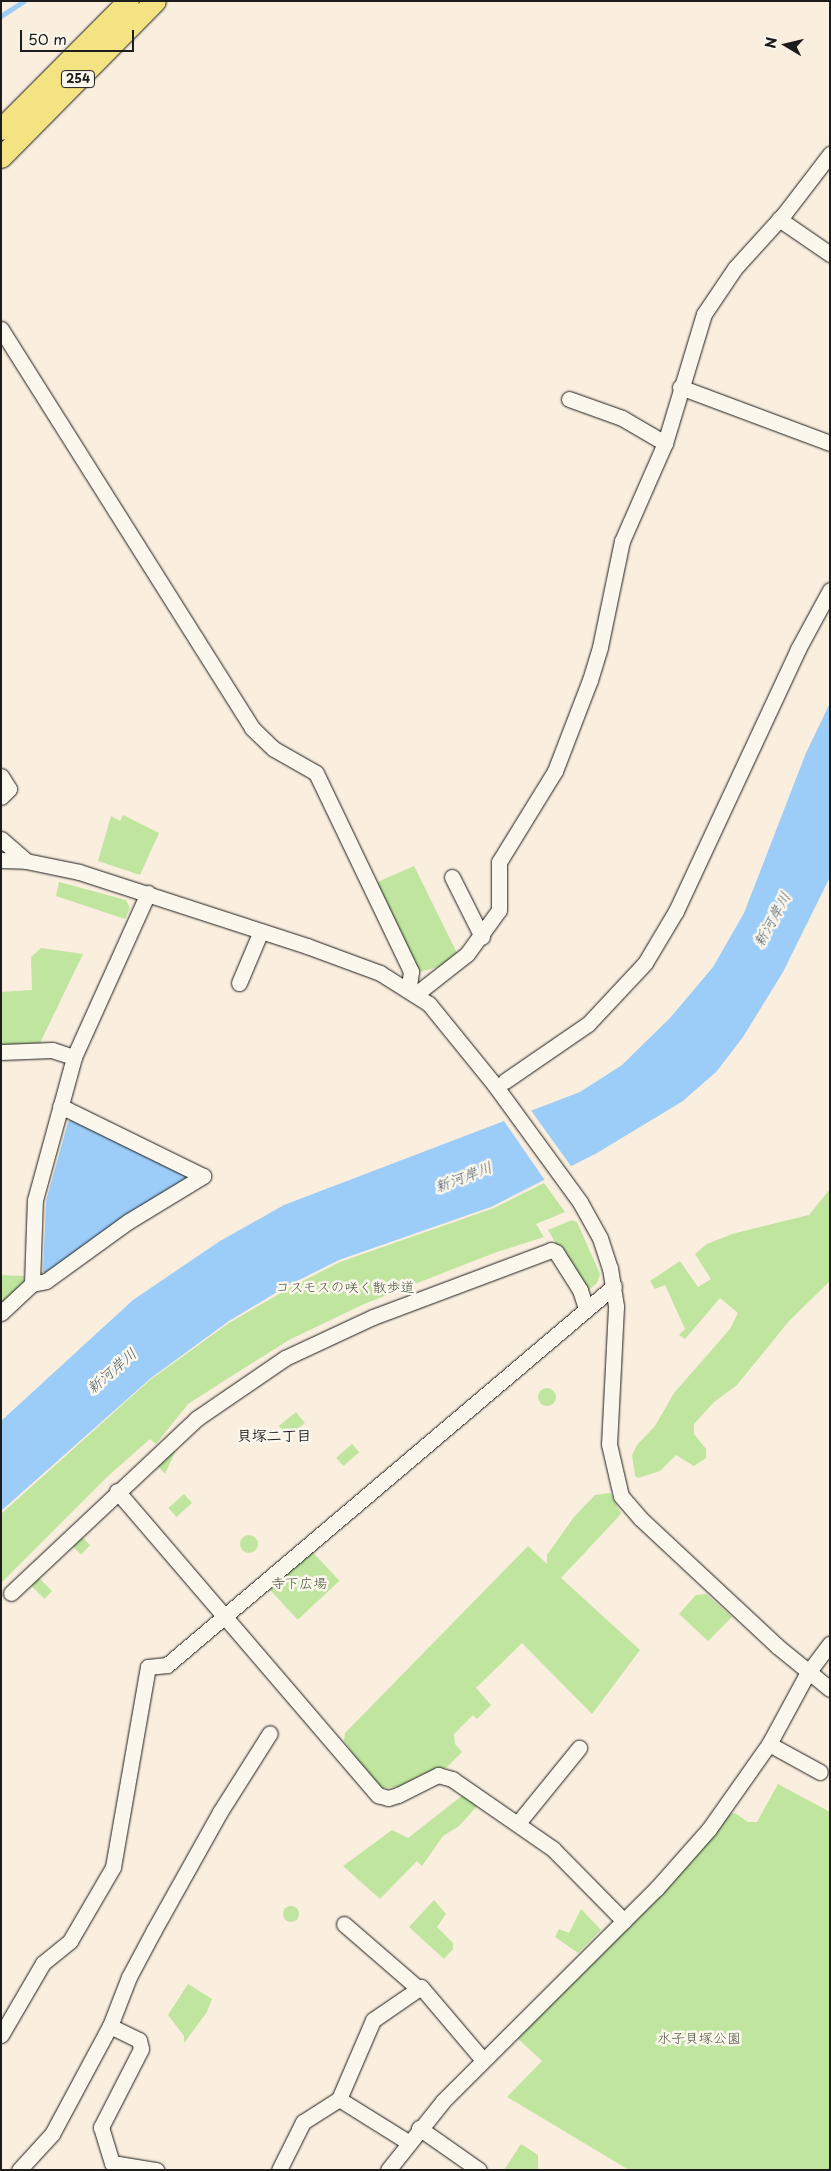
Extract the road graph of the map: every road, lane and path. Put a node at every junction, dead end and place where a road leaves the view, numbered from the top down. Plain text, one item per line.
1 (128, 1) edge
2 (155, 1) edge
3 (1, 129) edge
4 (830, 154) edge
5 (1, 157) edge
6 (779, 219) junction
7 (830, 254) edge
8 (1, 329) edge
9 (680, 387) junction
10 (569, 399) dead end
11 (665, 443) junction
12 (830, 443) edge
13 (830, 590) edge
14 (1, 776) edge
15 (1, 796) edge
16 (1, 839) edge
17 (1, 860) edge
18 (26, 861) junction
19 (452, 877) dead end
20 (148, 894) junction
21 (261, 931) junction
22 (482, 937) junction
23 (239, 984) dead end
24 (413, 991) junction
25 (1, 1052) edge
26 (74, 1057) junction
27 (503, 1087) junction
28 (60, 1106) junction
29 (32, 1284) junction
30 (614, 1286) junction
31 (586, 1309) junction
32 (1, 1313) edge
33 (117, 1491) junction
34 (11, 1593) dead end
35 (224, 1616) junction
36 (830, 1644) edge
37 (807, 1674) junction
38 (830, 1689) edge
39 (270, 1733) dead end
40 (769, 1744) junction
41 (578, 1748) dead end
42 (820, 1772) dead end
43 (518, 1822) junction
44 (624, 1921) junction
45 (344, 1924) dead end
46 (419, 1989) junction
47 (110, 2026) junction
48 (1, 2035) edge
49 (483, 2060) junction
50 (339, 2099) junction
51 (419, 2128) junction
52 (408, 2142) junction
53 (19, 2170) edge
54 (156, 2170) edge
55 (279, 2170) edge
56 (388, 2170) edge
57 (479, 2170) edge

1 - 3 highway, 254
2 - 5 highway, 254
4 - 6 street
6 - 7 street
6 - 9 street
8 - 24 street
9 - 11 street
9 - 12 street
10 - 11 street
11 - 22 street
13 - 27 street
14 - 15 street
16 - 18 street
17 - 18 street
18 - 20 street
19 - 22 street
20 - 21 street
20 - 26 street
21 - 23 street
21 - 24 street
22 - 24 street
24 - 27 street
25 - 26 street
26 - 28 street
27 - 30 street
28 - 29 street
28 - 29 street
29 - 32 street
30 - 31 street
30 - 37 street
31 - 33 street
31 - 35 street
33 - 34 street
33 - 35 street
35 - 43 street
35 - 48 street
36 - 37 street
37 - 38 street
37 - 40 street
39 - 47 street
40 - 42 street
40 - 44 street
41 - 43 street
43 - 44 street
44 - 49 street
45 - 46 street
46 - 49 street
46 - 50 street
47 - 53 street
47 - 54 street
49 - 51 street
50 - 52 street
50 - 55 street
51 - 52 street
51 - 57 street
52 - 56 street

